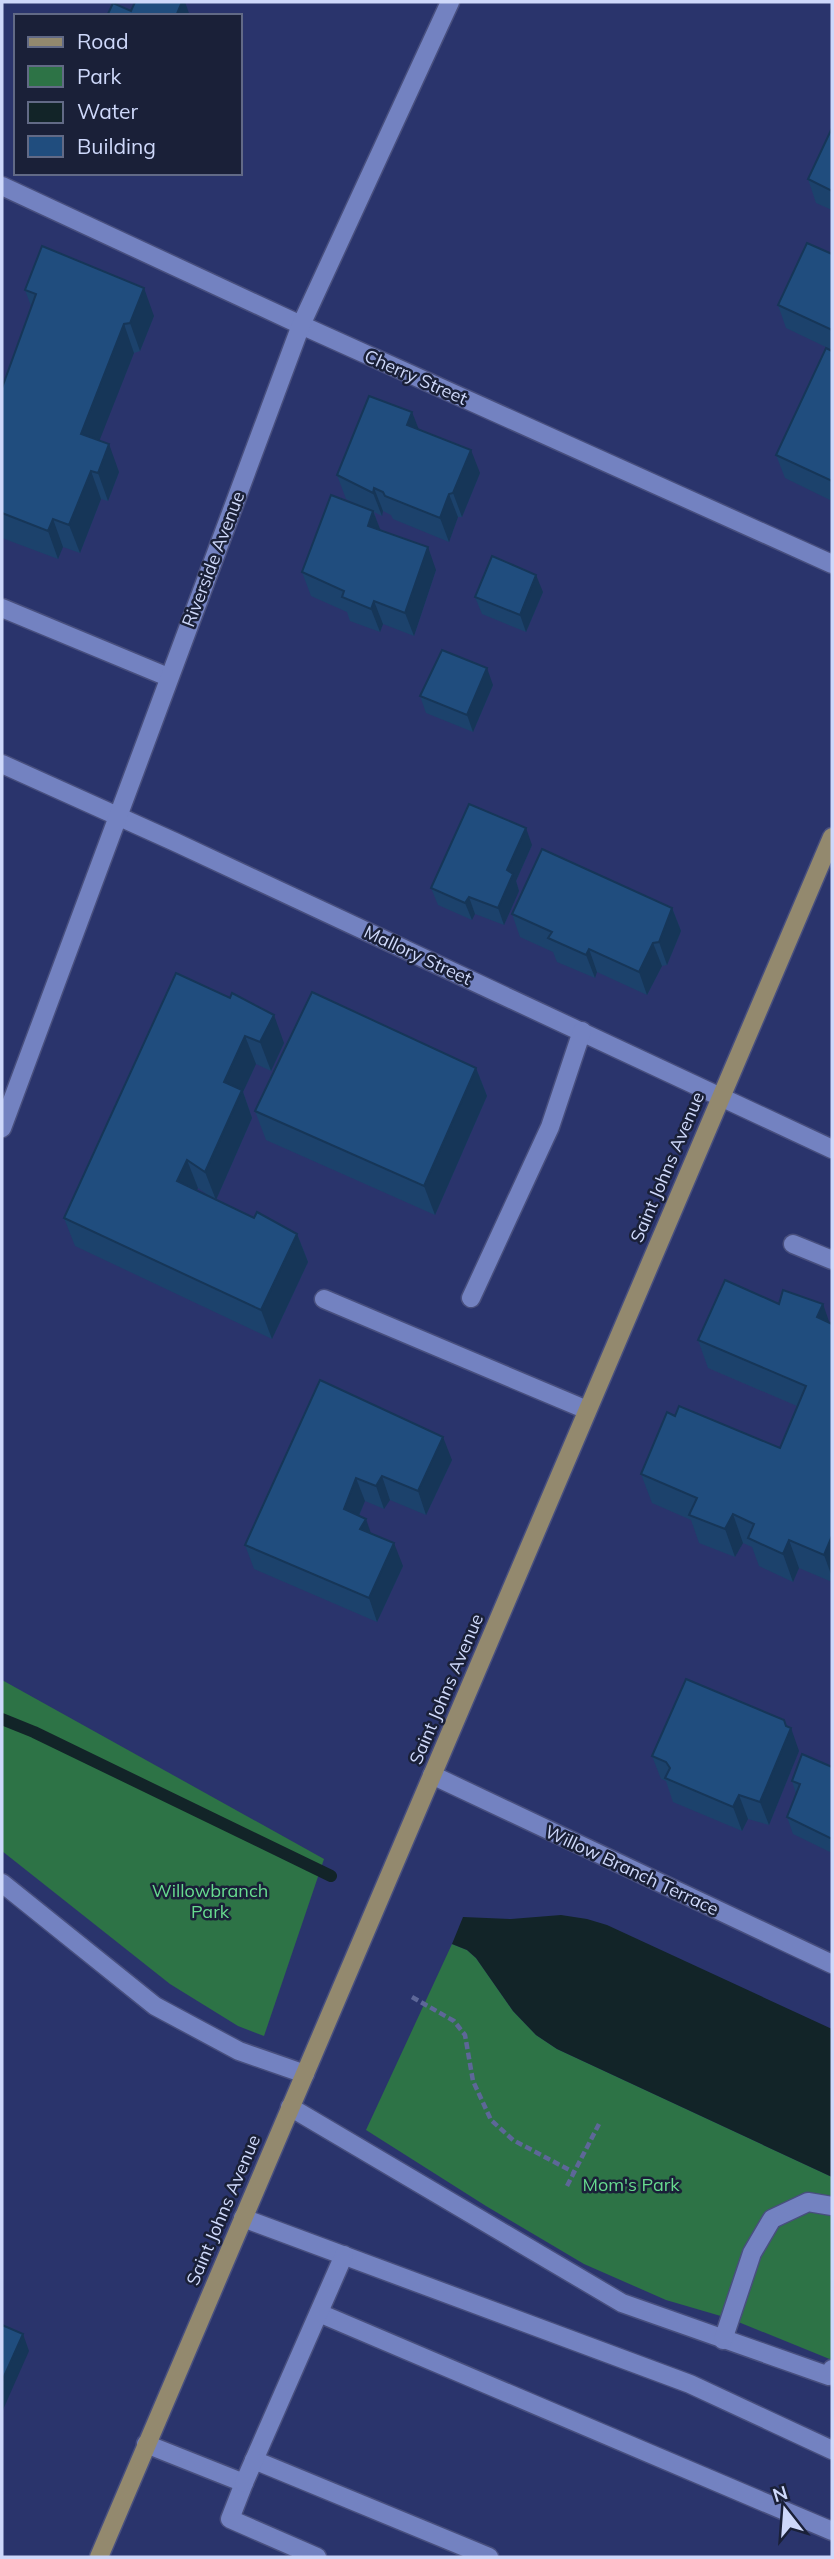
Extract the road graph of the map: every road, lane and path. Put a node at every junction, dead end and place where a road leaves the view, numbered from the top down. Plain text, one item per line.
1 (450, 2) edge
2 (2, 186) edge
3 (301, 325) junction
4 (832, 564) edge
5 (2, 608) edge
6 (169, 677) junction
7 (2, 764) edge
8 (117, 816) junction
9 (832, 837) edge
10 (582, 1031) junction
11 (720, 1096) junction
12 (2, 1128) edge
13 (832, 1149) edge
14 (793, 1244) dead end
15 (832, 1260) edge
16 (471, 1298) dead end
17 (324, 1299) dead end
18 (587, 1409) junction
19 (432, 1775) junction
20 (2, 1883) edge
21 (832, 1964) edge
22 (412, 1997) dead end
23 (304, 2074) junction
24 (290, 2107) junction
25 (599, 2124) dead end
26 (575, 2173) junction
27 (567, 2186) dead end
28 (832, 2206) edge
29 (243, 2218) junction
30 (344, 2255) junction
31 (319, 2313) junction
32 (723, 2340) junction
33 (832, 2369) edge
34 (146, 2444) junction
35 (832, 2450) edge
36 (254, 2460) junction
37 (244, 2483) junction
38 (832, 2531) edge
39 (99, 2557) edge
40 (317, 2557) edge
41 (489, 2557) edge

1 - 3 street, Riverside Avenue
2 - 3 street, Cherry Street
3 - 4 street, Cherry Street
3 - 6 street, Riverside Avenue
5 - 6 street
6 - 8 street, Riverside Avenue
7 - 8 street, Mallory Street
8 - 10 street, Mallory Street
8 - 12 street, Riverside Avenue
9 - 11 main road, Saint Johns Avenue
10 - 11 street, Mallory Street
10 - 16 street
11 - 13 street, Mallory Street
11 - 18 main road, Saint Johns Avenue
14 - 15 street
17 - 18 street
18 - 19 main road, Saint Johns Avenue
19 - 21 street, Willow Branch Terrace
19 - 23 main road, Saint Johns Avenue
20 - 23 street
22 - 26 path
23 - 24 main road, Saint Johns Avenue
24 - 29 main road, Saint Johns Avenue
24 - 32 street
25 - 26 path
26 - 27 path
28 - 32 street
29 - 30 street
29 - 34 main road, Saint Johns Avenue
30 - 31 street
30 - 35 street
31 - 36 street
31 - 38 street
32 - 33 street
34 - 37 street
34 - 39 main road, Saint Johns Avenue
36 - 37 street
36 - 41 street
37 - 40 street

